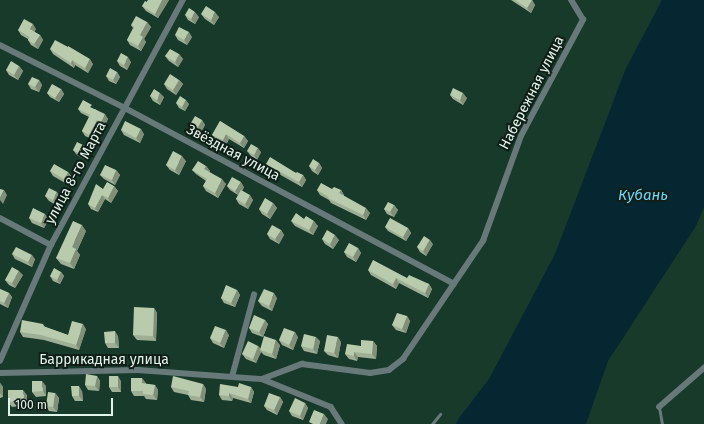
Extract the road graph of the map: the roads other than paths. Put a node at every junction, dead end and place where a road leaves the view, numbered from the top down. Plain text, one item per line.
1 (183, 0) edge
2 (571, 0) edge
3 (0, 45) edge
4 (125, 108) junction
5 (0, 218) edge
6 (51, 245) junction
7 (454, 284) junction
8 (254, 295) dead end
9 (0, 361) edge
10 (704, 368) edge
11 (0, 373) edge
12 (232, 377) junction
13 (262, 379) junction
14 (659, 407) joint
15 (440, 414) dead end
16 (342, 424) edge
17 (432, 424) edge
18 (662, 424) edge

1 - 4 street, улица 8-го Марта
2 - 7 street, Набережная улица
3 - 4 street, Звёздная улица
4 - 6 street, улица 8-го Марта
4 - 7 street, Звёздная улица
5 - 6 street
6 - 9 street, улица 8-го Марта
7 - 13 street, Баррикадная улица
8 - 12 street
10 - 14 street
11 - 12 street, Баррикадная улица
12 - 13 street, Баррикадная улица
13 - 16 street, Баррикадная улица
14 - 18 lane
15 - 17 lane

